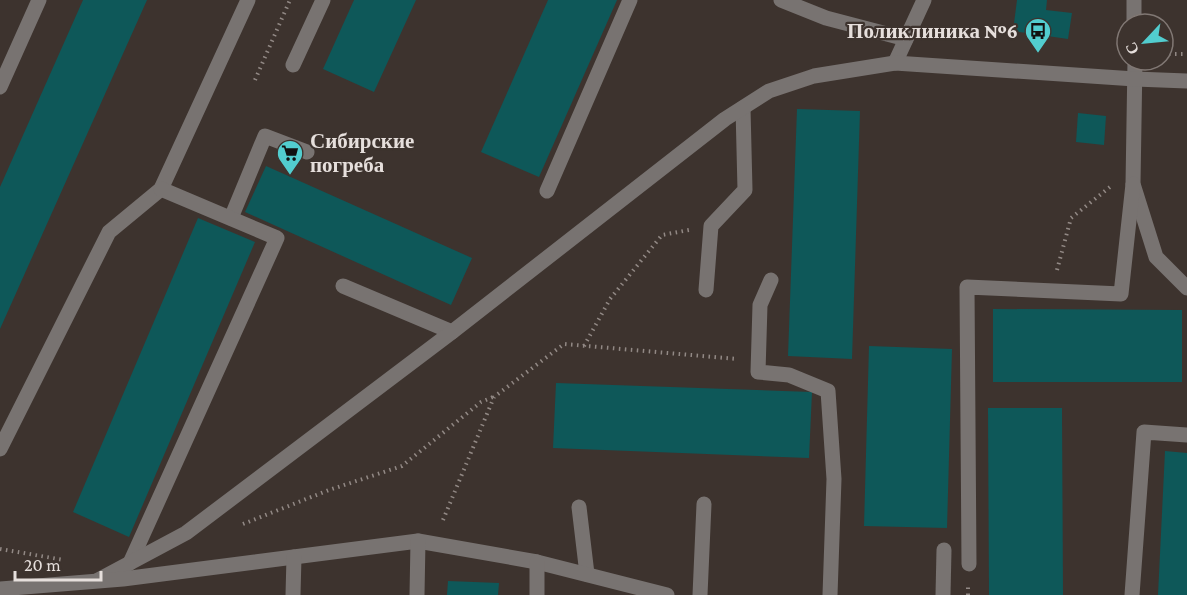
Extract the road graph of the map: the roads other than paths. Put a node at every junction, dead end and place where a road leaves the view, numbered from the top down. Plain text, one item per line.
1 (39, 0) edge
2 (248, 0) edge
3 (323, 0) edge
4 (630, 0) edge
5 (781, 0) edge
6 (924, 0) edge
7 (906, 39) junction
8 (895, 63) junction
9 (293, 65) dead end
10 (1135, 72) edge
11 (1135, 79) junction
12 (1187, 81) edge
13 (0, 87) edge
14 (743, 108) junction
15 (308, 152) dead end
16 (1133, 177) junction
17 (161, 189) junction
18 (547, 192) dead end
19 (231, 218) junction
20 (771, 280) dead end
21 (343, 286) dead end
22 (1187, 288) edge
23 (706, 290) dead end
24 (452, 332) junction
25 (1187, 435) edge
26 (0, 449) edge
27 (704, 504) dead end
28 (579, 507) dead end
29 (418, 541) junction
30 (944, 550) dead end
31 (294, 557) junction
32 (537, 562) junction
33 (130, 563) junction
34 (969, 564) dead end
35 (587, 574) junction
36 (98, 580) junction
37 (0, 589) edge
38 (647, 592) edge
39 (293, 595) edge
40 (417, 595) edge
41 (537, 595) edge
42 (667, 595) edge
43 (700, 595) edge
44 (830, 595) edge
45 (942, 595) edge
46 (1132, 595) edge

1 - 13 street
2 - 17 street
3 - 9 street
4 - 18 street
5 - 7 street
6 - 7 street
7 - 8 street
8 - 11 street
8 - 14 street
10 - 11 street
11 - 12 street
11 - 16 street
14 - 23 street
14 - 24 street
15 - 19 street
16 - 22 street
16 - 34 street
17 - 19 street
17 - 26 street
19 - 33 street
20 - 44 street
21 - 24 street
24 - 33 street
25 - 46 street
27 - 43 street
28 - 35 street
29 - 31 street
29 - 32 street
29 - 40 street
30 - 45 street
31 - 36 street
31 - 39 street
32 - 35 street
32 - 41 street
33 - 36 street
35 - 38 street
36 - 37 street
38 - 42 street

